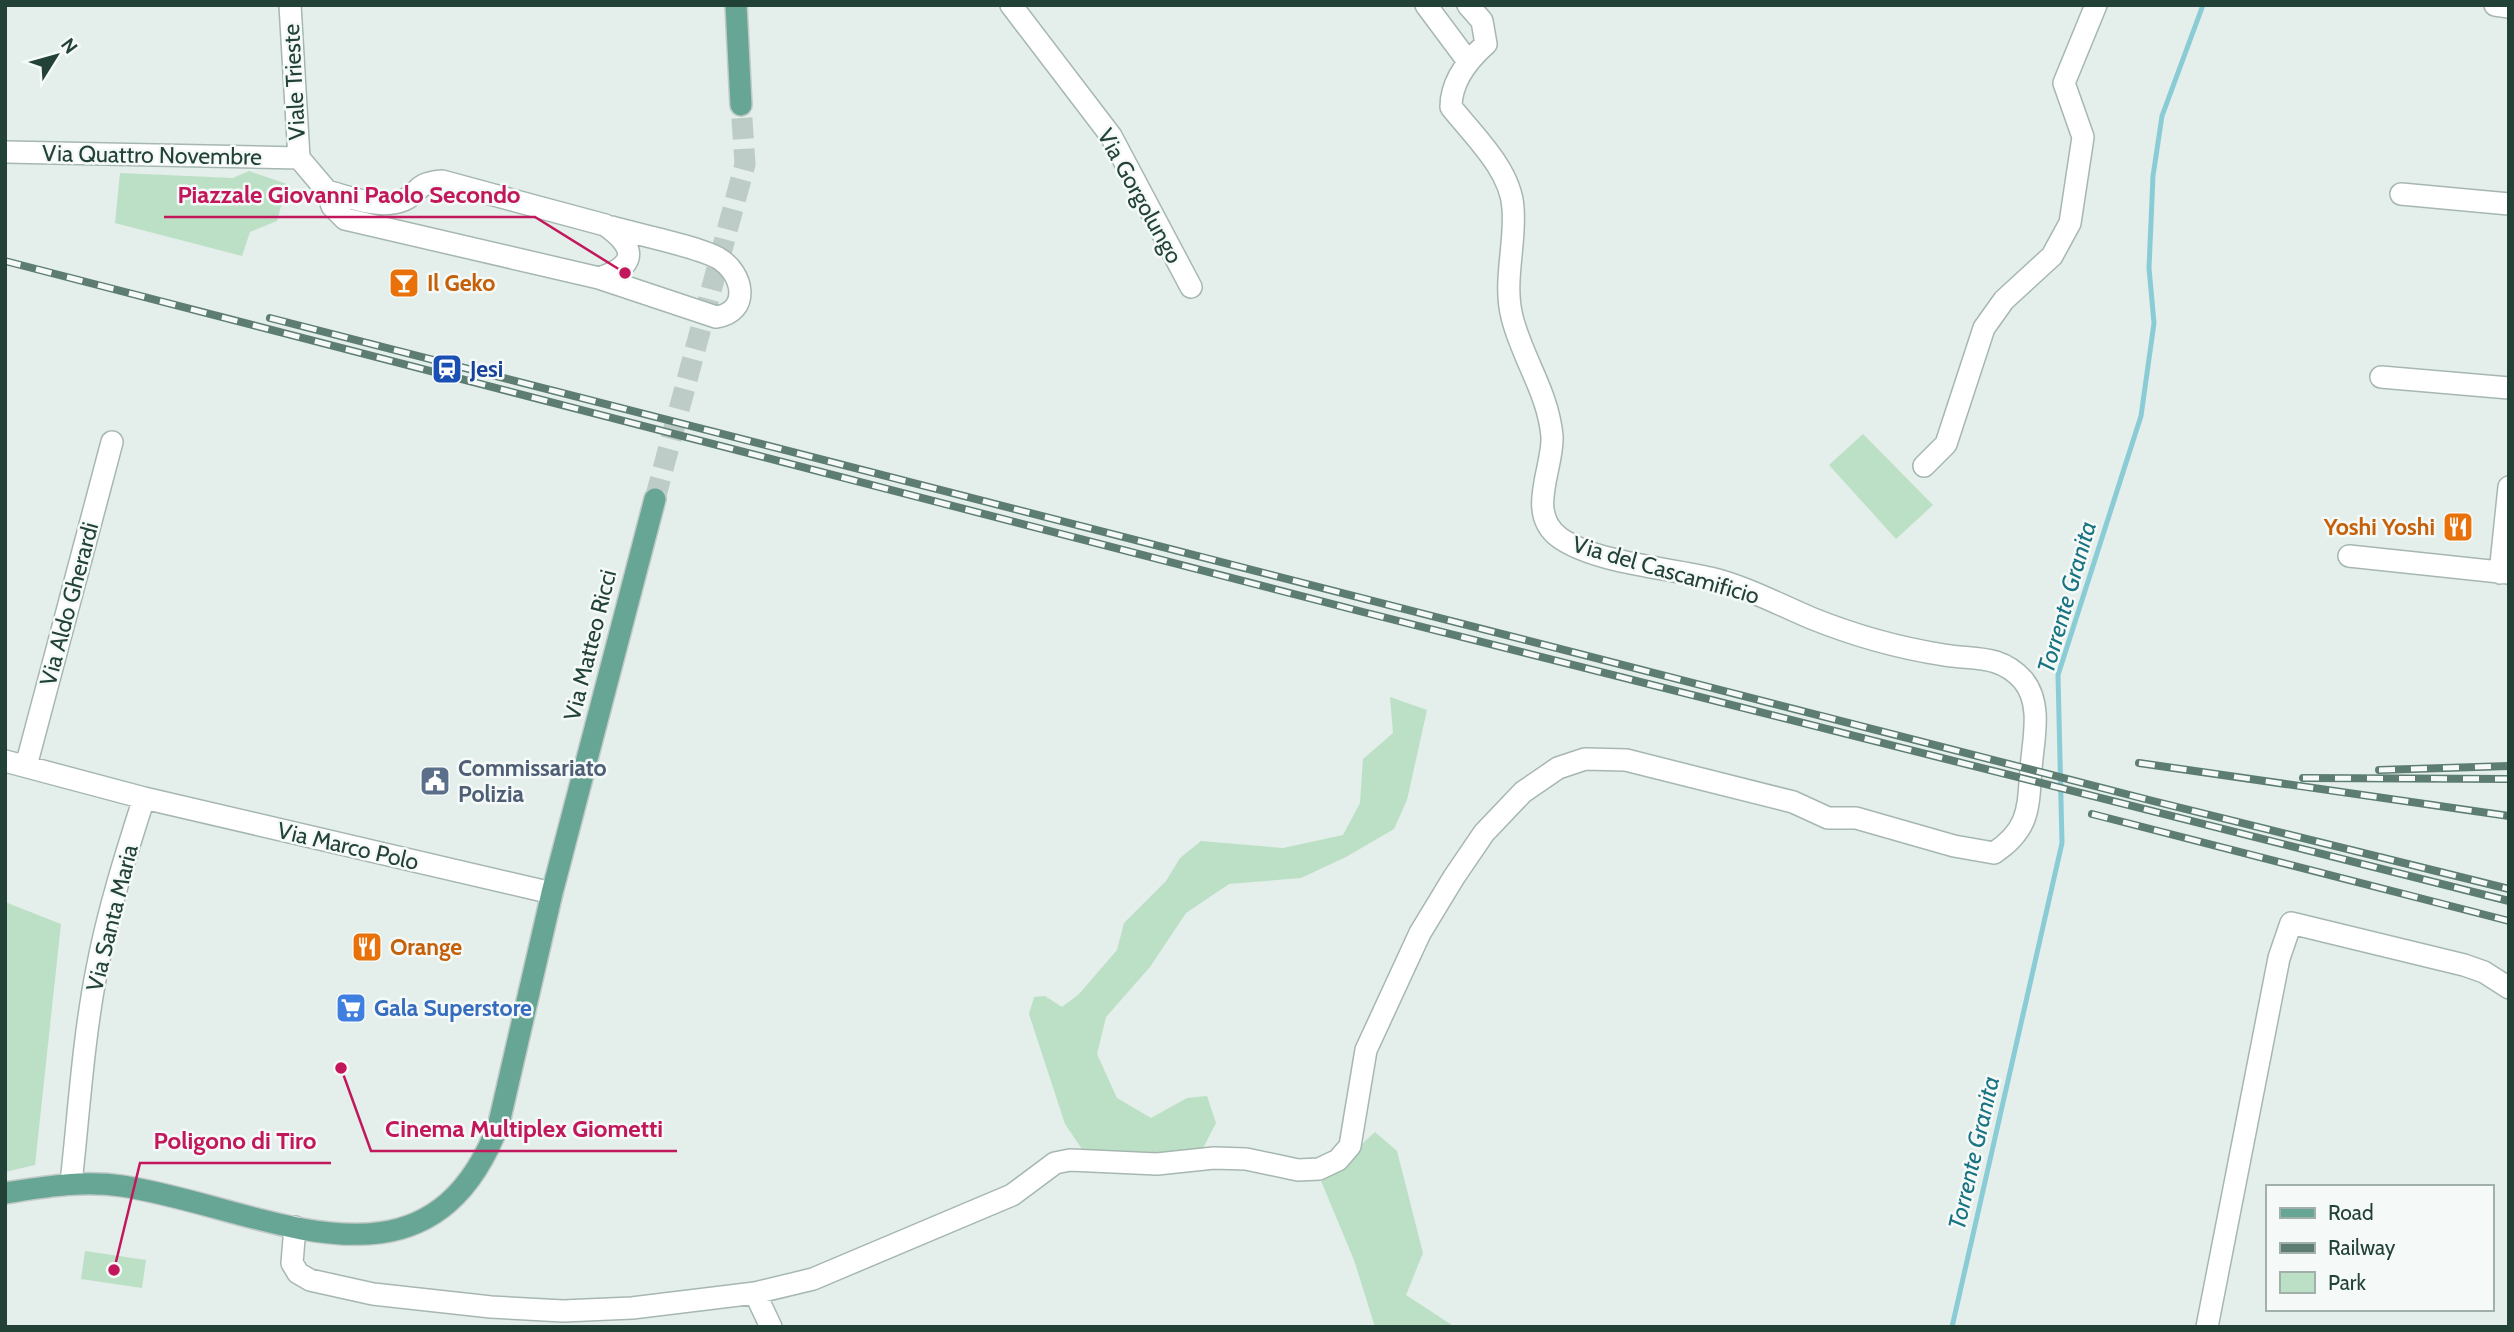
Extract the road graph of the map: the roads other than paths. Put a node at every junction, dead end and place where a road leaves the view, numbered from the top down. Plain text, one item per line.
1 (290, 5) edge
2 (736, 5) edge
3 (1011, 5) edge
4 (1426, 5) edge
5 (1468, 5) edge
6 (2096, 5) edge
7 (2495, 5) edge
8 (2509, 7) edge
9 (1467, 60) junction
10 (741, 105) tunnel mouth
11 (5, 152) edge
12 (299, 158) junction
13 (327, 191) junction
14 (2402, 194) dead end
15 (2509, 204) edge
16 (605, 225) junction
17 (600, 278) junction
18 (1191, 288) dead end
19 (2381, 377) dead end
20 (2509, 388) edge
21 (112, 442) dead end
22 (1924, 466) dead end
23 (2509, 487) edge
24 (655, 499) tunnel mouth
25 (2349, 556) dead end
26 (2505, 573) edge
27 (16, 764) edge
28 (144, 798) junction
29 (552, 893) junction
30 (2509, 988) edge
31 (71, 1183) junction
32 (5, 1193) edge
33 (295, 1227) junction
34 (755, 1293) junction
35 (771, 1327) edge
36 (2207, 1327) edge

1 - 12 street, Viale Trieste
2 - 10 main road
3 - 18 street, Via Gorgolungo
4 - 9 street
5 - 9 street
6 - 22 street
7 - 8 street
9 - 34 street, Via del Cascamificio
11 - 12 street, Via Quattro Novembre
12 - 13 street, Viale Trieste
13 - 16 street
13 - 17 street, Viale Trieste
14 - 15 street
16 - 17 street
16 - 17 street, Viale Trieste
19 - 20 street
21 - 27 street, Via Aldo Gherardi
23 - 26 street
24 - 29 main road, Via Matteo Ricci
25 - 26 street
27 - 28 street
28 - 29 street, Via Marco Polo
28 - 31 street, Via Santa Maria
29 - 33 main road, Via Matteo Ricci
30 - 36 street
31 - 32 main road, Via Matteo Ricci
31 - 33 main road, Via Matteo Ricci
33 - 34 street
34 - 35 street

